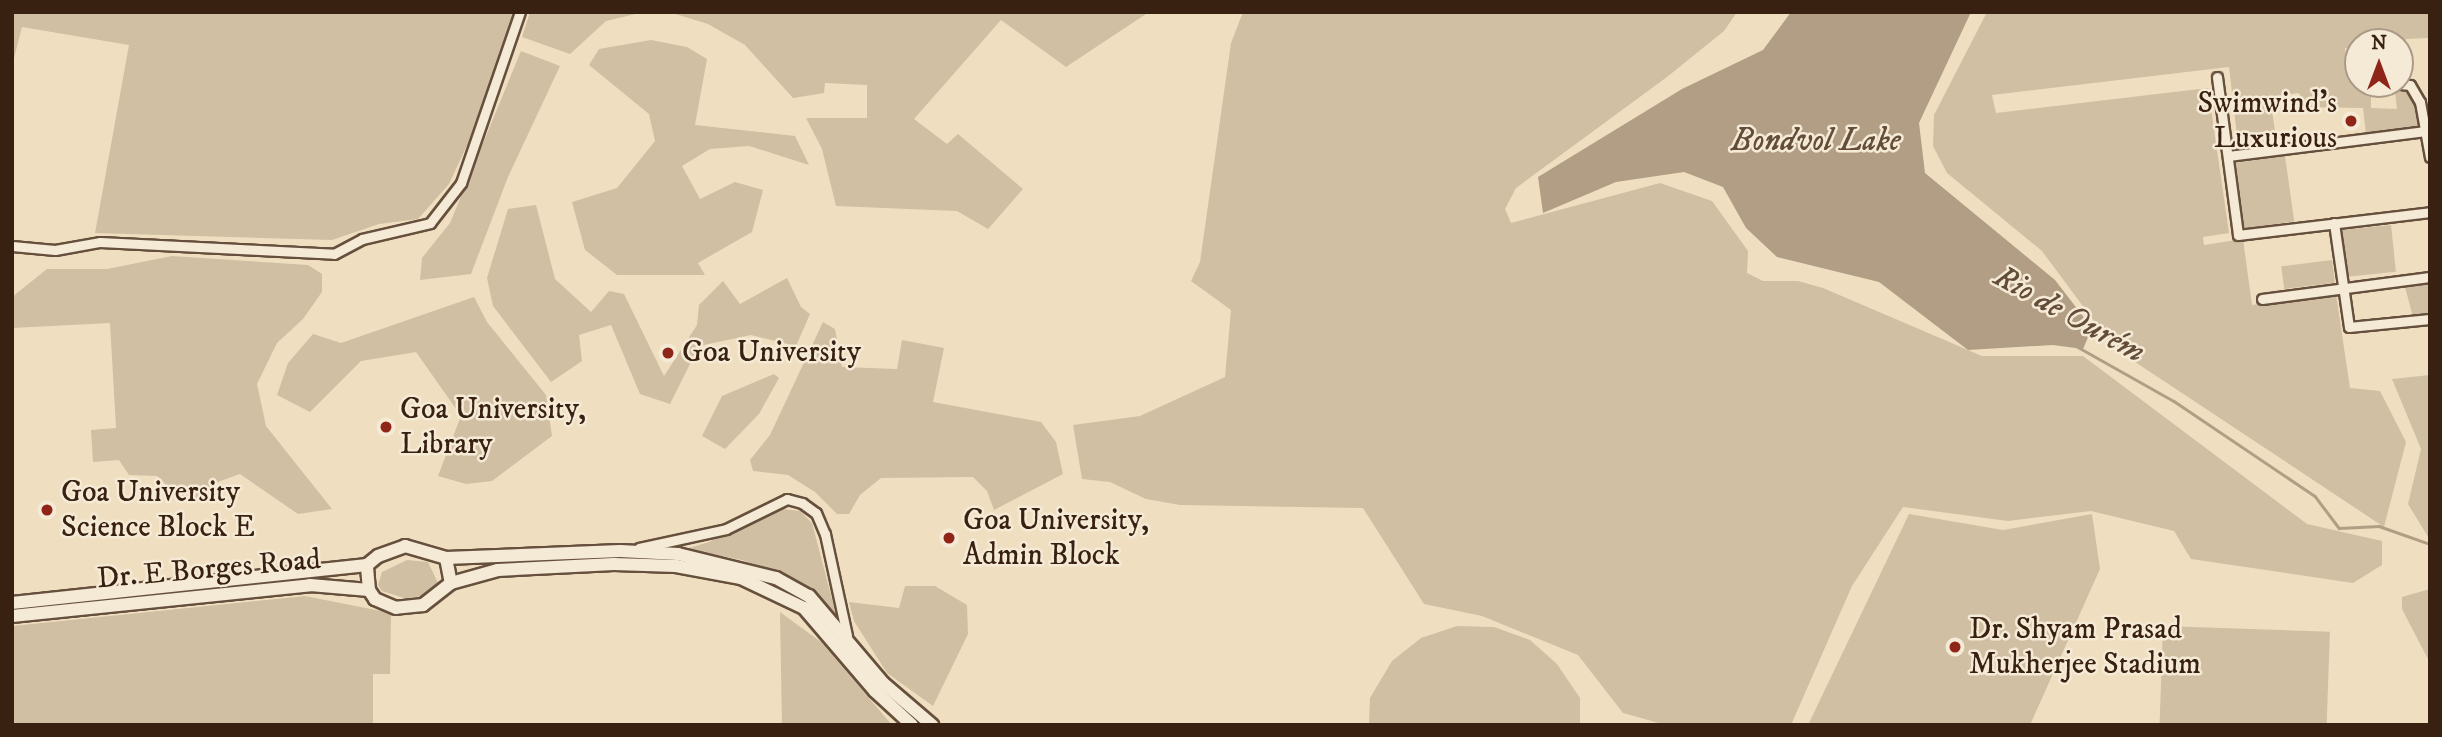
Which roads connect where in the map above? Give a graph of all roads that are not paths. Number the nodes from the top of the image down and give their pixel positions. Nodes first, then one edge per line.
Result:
1 (520, 12) edge
2 (2217, 77) dead end
3 (2414, 92) edge
4 (2427, 131) junction
5 (2228, 156) junction
6 (2430, 157) edge
7 (2430, 212) edge
8 (2334, 223) junction
9 (12, 246) edge
10 (2430, 277) edge
11 (2343, 288) junction
12 (2262, 299) dead end
13 (2430, 319) edge
14 (620, 551) junction
15 (446, 558) junction
16 (367, 565) junction
17 (451, 583) junction
18 (369, 590) junction
19 (12, 603) edge
20 (12, 616) edge
21 (847, 636) junction
22 (912, 725) edge
23 (932, 725) edge

1 - 9 street
2 - 5 street
3 - 4 street
4 - 5 street
4 - 6 street
5 - 8 street
7 - 8 street
8 - 11 street
10 - 11 street
11 - 12 street
11 - 13 street
14 - 15 main road
14 - 21 main road
14 - 21 street
15 - 16 main road
15 - 17 main road
16 - 18 main road
16 - 19 main road, Dr. E Borges Road
17 - 18 main road
17 - 22 main road
18 - 20 main road, Dr. E Borges Road
21 - 23 main road

